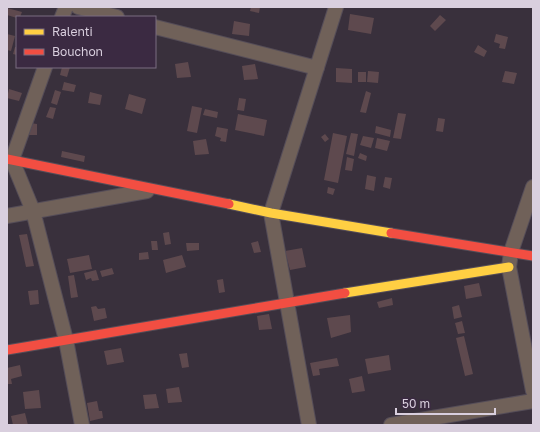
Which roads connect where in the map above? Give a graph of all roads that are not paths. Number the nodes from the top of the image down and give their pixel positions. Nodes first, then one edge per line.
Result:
1 (78, 7) edge
2 (336, 7) edge
3 (113, 16) edge
4 (156, 26) edge
5 (45, 68) edge
6 (316, 68) junction
7 (13, 140) edge
8 (10, 160) edge
9 (533, 187) edge
10 (155, 189) junction
11 (33, 210) junction
12 (271, 213) junction
13 (7, 216) edge
14 (511, 252) junction
15 (533, 256) edge
16 (509, 267) junction
17 (286, 302) junction
18 (66, 340) junction
19 (7, 350) edge
20 (533, 390) edge
21 (533, 401) edge
22 (82, 425) edge
23 (309, 425) edge
24 (391, 425) edge

1 - 3 street
2 - 6 street
4 - 6 street
5 - 7 street
6 - 12 street
7 - 8 street
8 - 10 street
8 - 11 street
9 - 14 street
10 - 11 street
10 - 12 street
11 - 13 street
11 - 18 street
12 - 14 street
12 - 17 street
14 - 15 street
14 - 16 street
16 - 17 street
16 - 20 street
17 - 18 street
17 - 23 street
18 - 19 street
18 - 22 street
21 - 24 street

